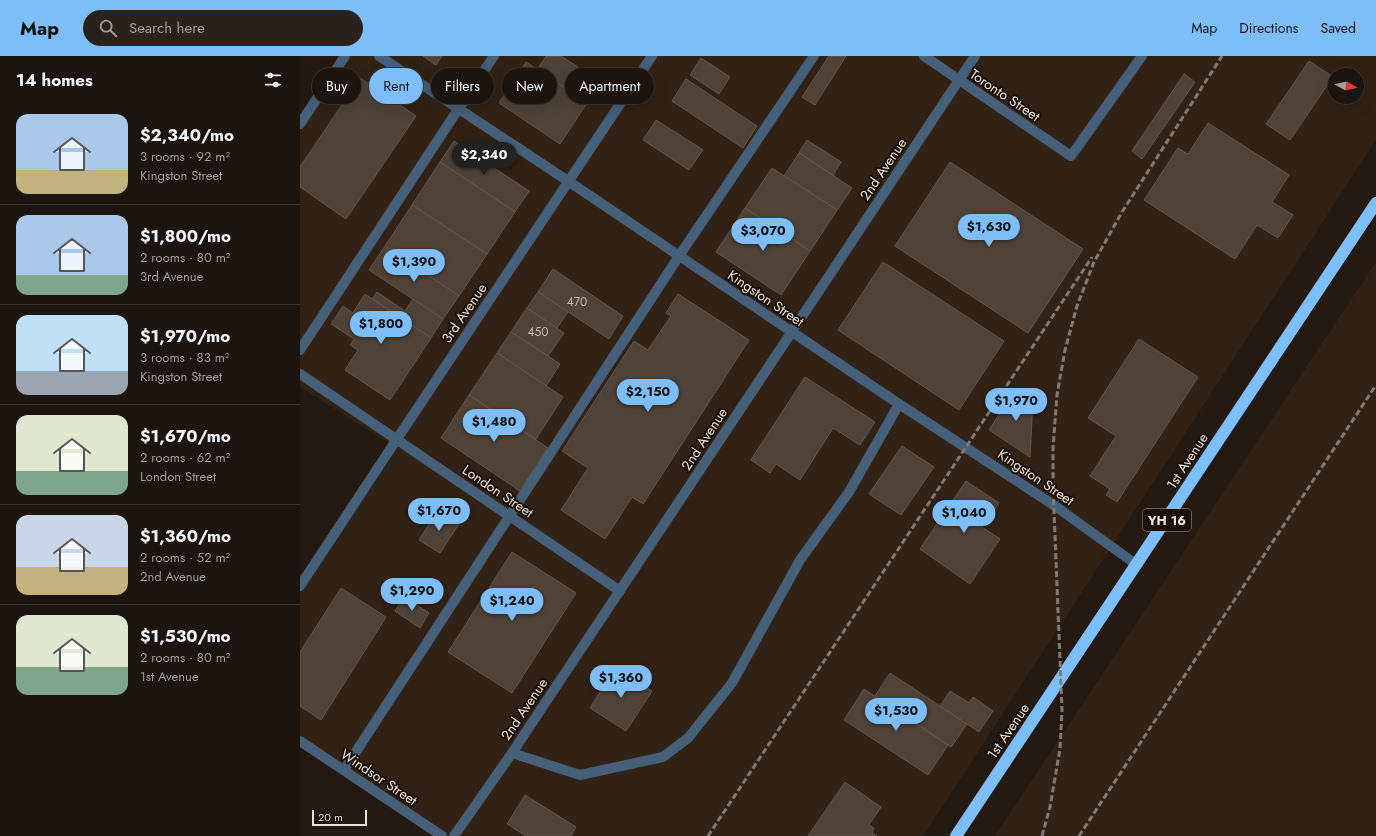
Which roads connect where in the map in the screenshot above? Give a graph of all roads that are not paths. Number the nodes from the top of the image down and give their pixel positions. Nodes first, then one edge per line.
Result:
1 (346, 56) edge
2 (379, 56) edge
3 (494, 56) edge
4 (652, 56) edge
5 (814, 56) edge
6 (924, 56) edge
7 (975, 56) edge
8 (1142, 56) edge
9 (959, 80) junction
10 (459, 108) junction
11 (300, 124) edge
12 (568, 181) junction
13 (1376, 203) edge
14 (679, 256) junction
15 (791, 332) junction
16 (300, 350) edge
17 (300, 374) edge
18 (899, 404) junction
19 (397, 439) junction
20 (510, 516) junction
21 (1137, 565) junction
22 (300, 586) edge
23 (620, 591) junction
24 (300, 741) edge
25 (512, 753) junction
26 (344, 770) junction
27 (442, 836) edge
28 (454, 836) edge
29 (956, 836) edge

1 - 11 street
2 - 10 street, Kingston Street
3 - 10 street
4 - 12 street, 3rd Avenue
5 - 14 street
6 - 9 street, Toronto Street
7 - 9 street, 2nd Avenue
8 - 9 street, Toronto Street
9 - 15 street, 2nd Avenue
10 - 12 street, Kingston Street
10 - 16 street
12 - 14 street, Kingston Street
12 - 19 street, 3rd Avenue
13 - 21 highway, 1st Avenue / YH 16
14 - 15 street, Kingston Street
14 - 20 street
15 - 18 street, Kingston Street
15 - 23 street, 2nd Avenue
17 - 19 street, London Street
18 - 21 street, Kingston Street
18 - 25 street
19 - 20 street, London Street
19 - 22 street, 3rd Avenue
20 - 23 street, London Street
20 - 26 street
21 - 29 highway, 1st Avenue / YH 16
23 - 25 street, 2nd Avenue
24 - 26 street, Windsor Street
25 - 28 street, 2nd Avenue
26 - 27 street, Windsor Street

